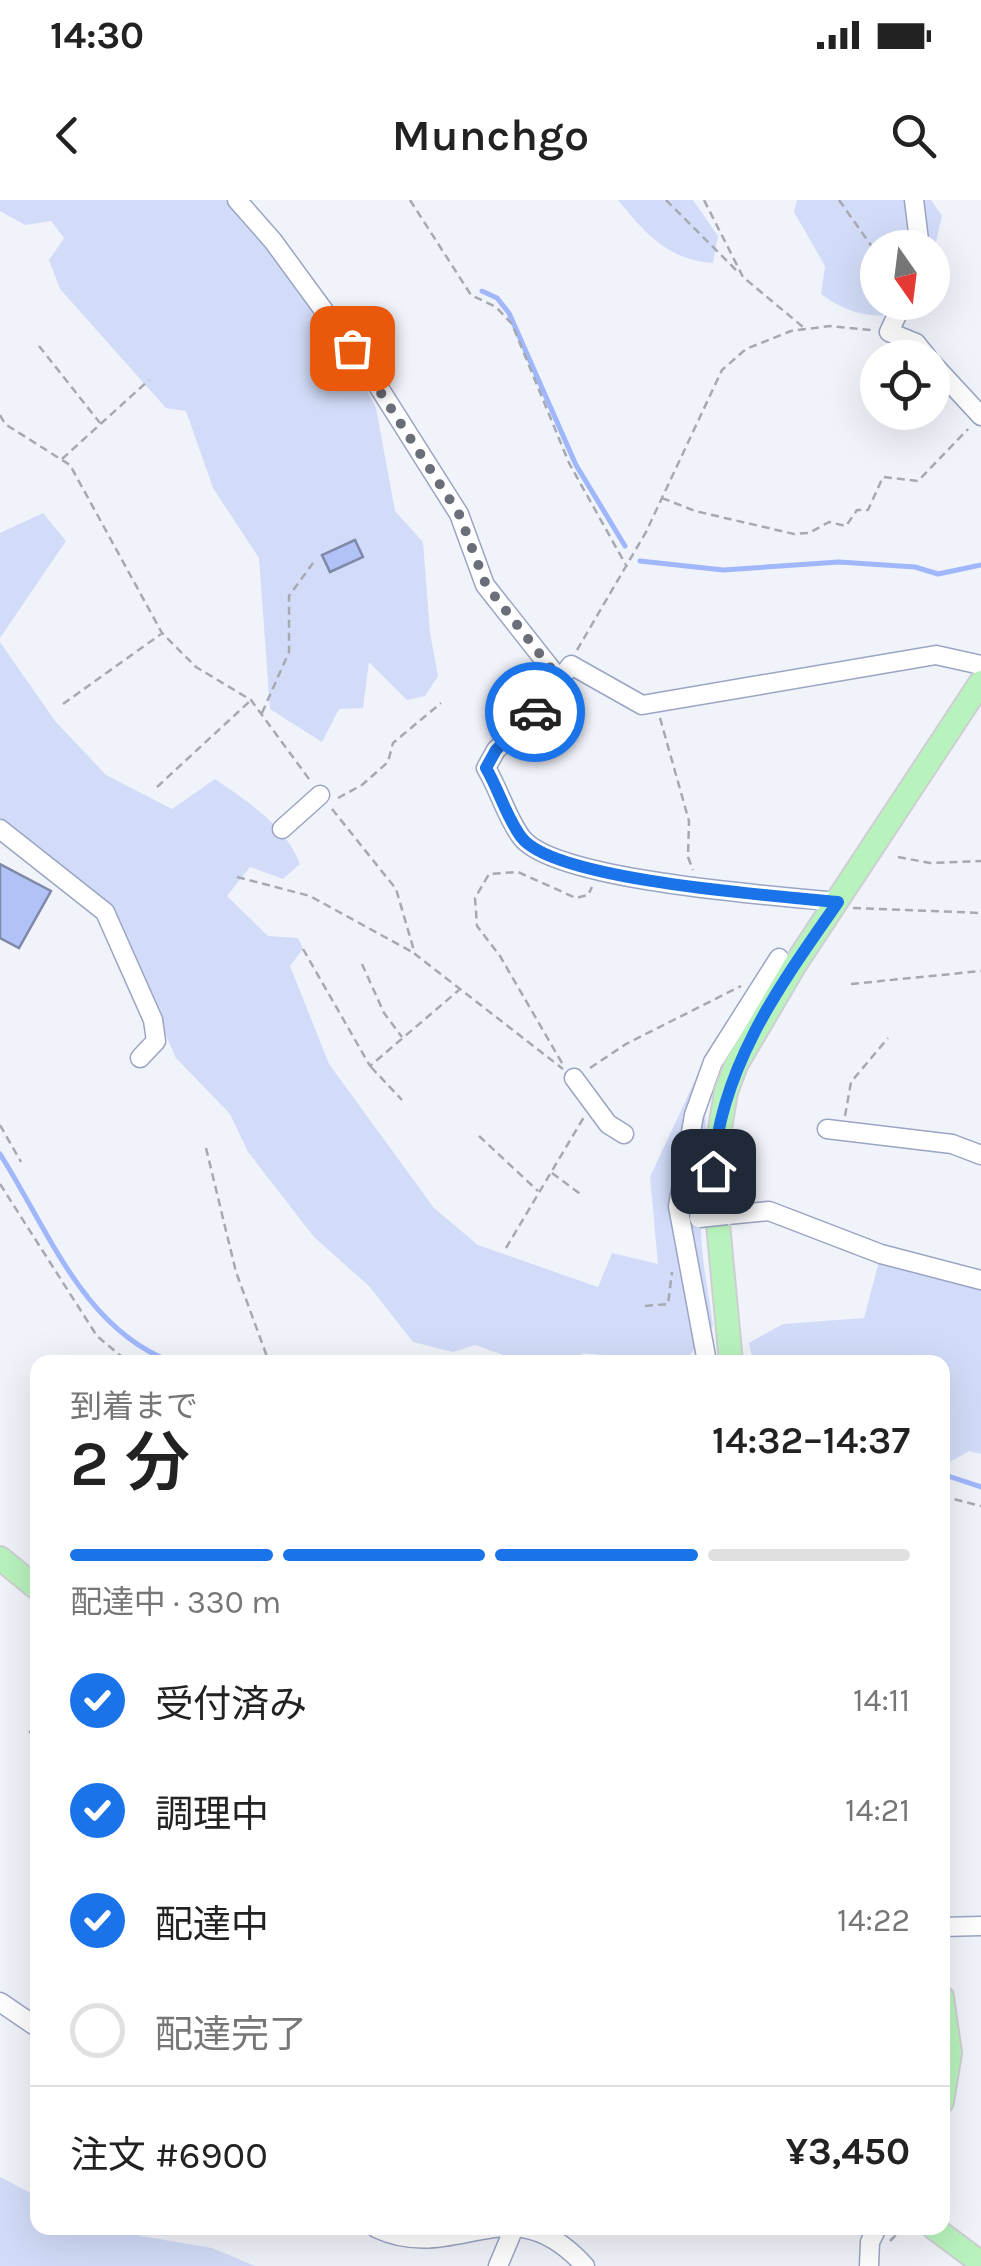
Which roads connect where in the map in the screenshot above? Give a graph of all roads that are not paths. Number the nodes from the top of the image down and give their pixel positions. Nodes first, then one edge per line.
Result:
1 (236, 200) edge
2 (914, 200) edge
3 (918, 230) edge
4 (895, 320) edge
5 (909, 340) edge
6 (950, 383) edge
7 (981, 418) edge
8 (566, 673) junction
9 (981, 679) edge
10 (324, 799) road end
11 (0, 829) edge
12 (282, 829) dead end
13 (838, 902) junction
14 (779, 958) dead end
15 (140, 1058) dead end
16 (574, 1078) road end
17 (826, 1129) dead end
18 (624, 1134) dead end
19 (981, 1155) edge
20 (679, 1220) junction
21 (981, 1280) edge
22 (706, 1355) edge
23 (730, 1355) edge
24 (0, 1558) edge
25 (30, 1582) edge
26 (981, 1926) edge
27 (950, 1927) edge
28 (0, 2002) edge
29 (30, 2023) edge
30 (389, 2235) edge
31 (491, 2235) edge
32 (511, 2235) edge
33 (545, 2235) edge
34 (874, 2235) edge
35 (944, 2235) edge
36 (981, 2262) edge
37 (498, 2266) edge
38 (585, 2266) edge
39 (869, 2266) edge

1 - 8 street
2 - 3 street
4 - 5 street
6 - 7 street
8 - 9 street
8 - 13 street
9 - 13 main road
10 - 12 street
11 - 15 street
13 - 23 main road
14 - 20 street
16 - 18 street
17 - 19 street
20 - 21 street, bridge
20 - 22 street
24 - 25 main road
26 - 27 street
28 - 29 street
30 - 31 street
32 - 37 street
33 - 38 street
34 - 39 street
35 - 36 main road

